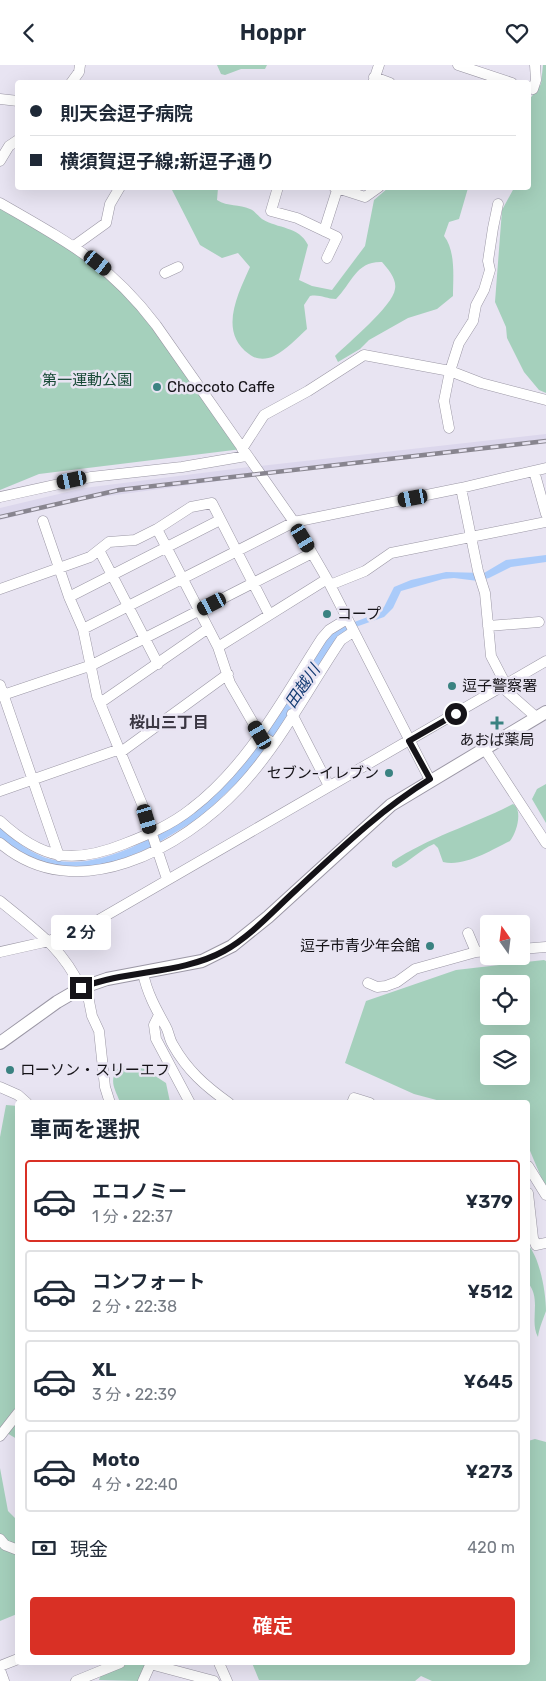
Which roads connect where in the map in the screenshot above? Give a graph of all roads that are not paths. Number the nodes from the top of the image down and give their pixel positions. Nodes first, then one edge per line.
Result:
1 (80, 65) edge
2 (379, 65) edge
3 (458, 65) edge
4 (534, 65) edge
5 (74, 80) edge
6 (374, 80) edge
7 (503, 80) edge
8 (531, 83) edge
9 (0, 99) edge
10 (15, 101) edge
11 (15, 142) edge
12 (0, 161) edge
13 (118, 190) edge
14 (277, 190) edge
15 (335, 190) edge
16 (342, 190) edge
17 (375, 190) edge
18 (0, 203) edge
19 (498, 205) dead end
20 (324, 231) junction
21 (74, 246) junction
22 (327, 258) dead end
23 (178, 267) dead end
24 (165, 273) dead end
25 (450, 371) junction
26 (546, 400) edge
27 (449, 428) dead end
28 (244, 453) junction
29 (546, 468) edge
30 (534, 471) junction
31 (461, 488) junction
32 (0, 497) edge
33 (546, 514) edge
34 (220, 520) junction
35 (43, 521) dead end
36 (294, 522) junction
37 (546, 522) edge
38 (157, 529) junction
39 (471, 537) junction
40 (166, 547) junction
41 (99, 550) junction
42 (236, 552) junction
43 (312, 553) junction
44 (59, 569) junction
45 (112, 575) junction
46 (182, 579) junction
47 (328, 582) junction
48 (252, 583) junction
49 (0, 589) edge
50 (69, 597) junction
51 (128, 606) junction
52 (198, 611) junction
53 (269, 614) junction
54 (347, 620) junction
55 (539, 623) dead end
56 (488, 626) junction
57 (83, 629) junction
58 (208, 629) junction
59 (353, 632) junction
60 (144, 638) junction
61 (218, 647) junction
62 (546, 661) edge
63 (158, 664) junction
64 (92, 665) junction
65 (228, 674) junction
66 (504, 686) junction
67 (1, 692) edge
68 (100, 703) junction
69 (292, 714) junction
70 (541, 715) edge
71 (260, 735) junction
72 (409, 741) junction
73 (273, 743) junction
74 (484, 748) junction
75 (120, 751) junction
76 (32, 779) junction
77 (430, 779) junction
78 (329, 786) junction
79 (0, 791) edge
80 (0, 821) edge
81 (151, 834) junction
82 (0, 843) edge
83 (546, 843) edge
84 (156, 848) junction
85 (59, 856) junction
86 (167, 879) junction
87 (0, 901) edge
88 (468, 933) dead end
89 (49, 941) junction
90 (546, 947) edge
91 (530, 948) edge
92 (476, 951) junction
93 (480, 951) edge
94 (0, 952) edge
95 (143, 973) junction
96 (368, 983) dead end
97 (84, 987) junction
98 (159, 1015) junction
99 (0, 1043) edge
100 (0, 1087) edge
101 (24, 1100) edge
102 (109, 1100) edge
103 (188, 1100) edge
104 (225, 1100) edge
105 (530, 1172) edge
106 (546, 1195) edge
107 (530, 1216) edge
108 (546, 1243) edge
109 (15, 1417) edge
110 (0, 1436) edge
111 (0, 1539) edge
112 (15, 1549) edge
113 (15, 1660) edge
114 (150, 1665) edge
115 (158, 1665) edge
116 (220, 1665) edge
117 (0, 1666) edge
118 (102, 1667) edge
119 (0, 1670) edge
120 (81, 1680) edge
121 (4, 1681) edge
122 (143, 1681) edge
123 (214, 1681) edge
124 (227, 1681) edge

1 - 5 street
2 - 6 street
3 - 7 street
4 - 8 street
9 - 10 street
11 - 12 street
13 - 21 street
14 - 20 street
15 - 20 street
16 - 17 street
18 - 21 street
19 - 25 street
20 - 22 street
21 - 28 street
23 - 24 street
25 - 26 street
25 - 27 street
25 - 28 street
28 - 32 street
28 - 36 street
29 - 30 street
30 - 31 street
30 - 33 street
31 - 36 street
31 - 39 street
34 - 38 street
34 - 40 street
34 - 42 street
35 - 44 street
36 - 42 street
36 - 43 street
37 - 39 street
38 - 40 street
38 - 41 street
39 - 47 street
39 - 56 street
40 - 45 street
40 - 46 street
41 - 44 street
41 - 45 street
42 - 46 street
42 - 48 street
43 - 47 street
43 - 48 street
44 - 49 street
44 - 50 street
45 - 50 street
45 - 51 street
46 - 51 street
46 - 52 street
47 - 53 street
47 - 54 street
48 - 52 street
48 - 53 street
50 - 57 street
51 - 57 street
51 - 60 street
52 - 58 street
52 - 60 street
53 - 61 street
54 - 59 street
54 - 71 street
55 - 56 street
56 - 66 street
57 - 64 street
58 - 61 street
58 - 63 street
59 - 69 street
59 - 72 street
60 - 63 street
60 - 64 street
61 - 65 street
62 - 66 street
63 - 68 street
64 - 67 street
64 - 68 street
65 - 71 street
65 - 75 street
66 - 70 street
66 - 72 street
67 - 76 street
68 - 75 street
69 - 73 street
69 - 78 street
70 - 74 main road
71 - 73 street
71 - 81 street
72 - 77 street
72 - 78 street
73 - 84 street
74 - 77 main road
74 - 83 street
75 - 76 street
75 - 81 street
76 - 79 street
76 - 85 street
77 - 95 main road
78 - 86 street
80 - 85 street
81 - 84 street
81 - 85 street
82 - 84 street
84 - 86 street
86 - 89 street
87 - 89 street
88 - 92 street
89 - 94 street
89 - 97 street
90 - 91 street
92 - 93 street
92 - 96 street
95 - 97 main road
95 - 98 street
97 - 99 main road
97 - 102 street
98 - 103 street
98 - 104 street
100 - 101 street
105 - 106 street
107 - 108 street
109 - 110 street
111 - 112 street
113 - 117 street
114 - 122 street
115 - 123 street
116 - 124 street
118 - 120 street
119 - 121 street

